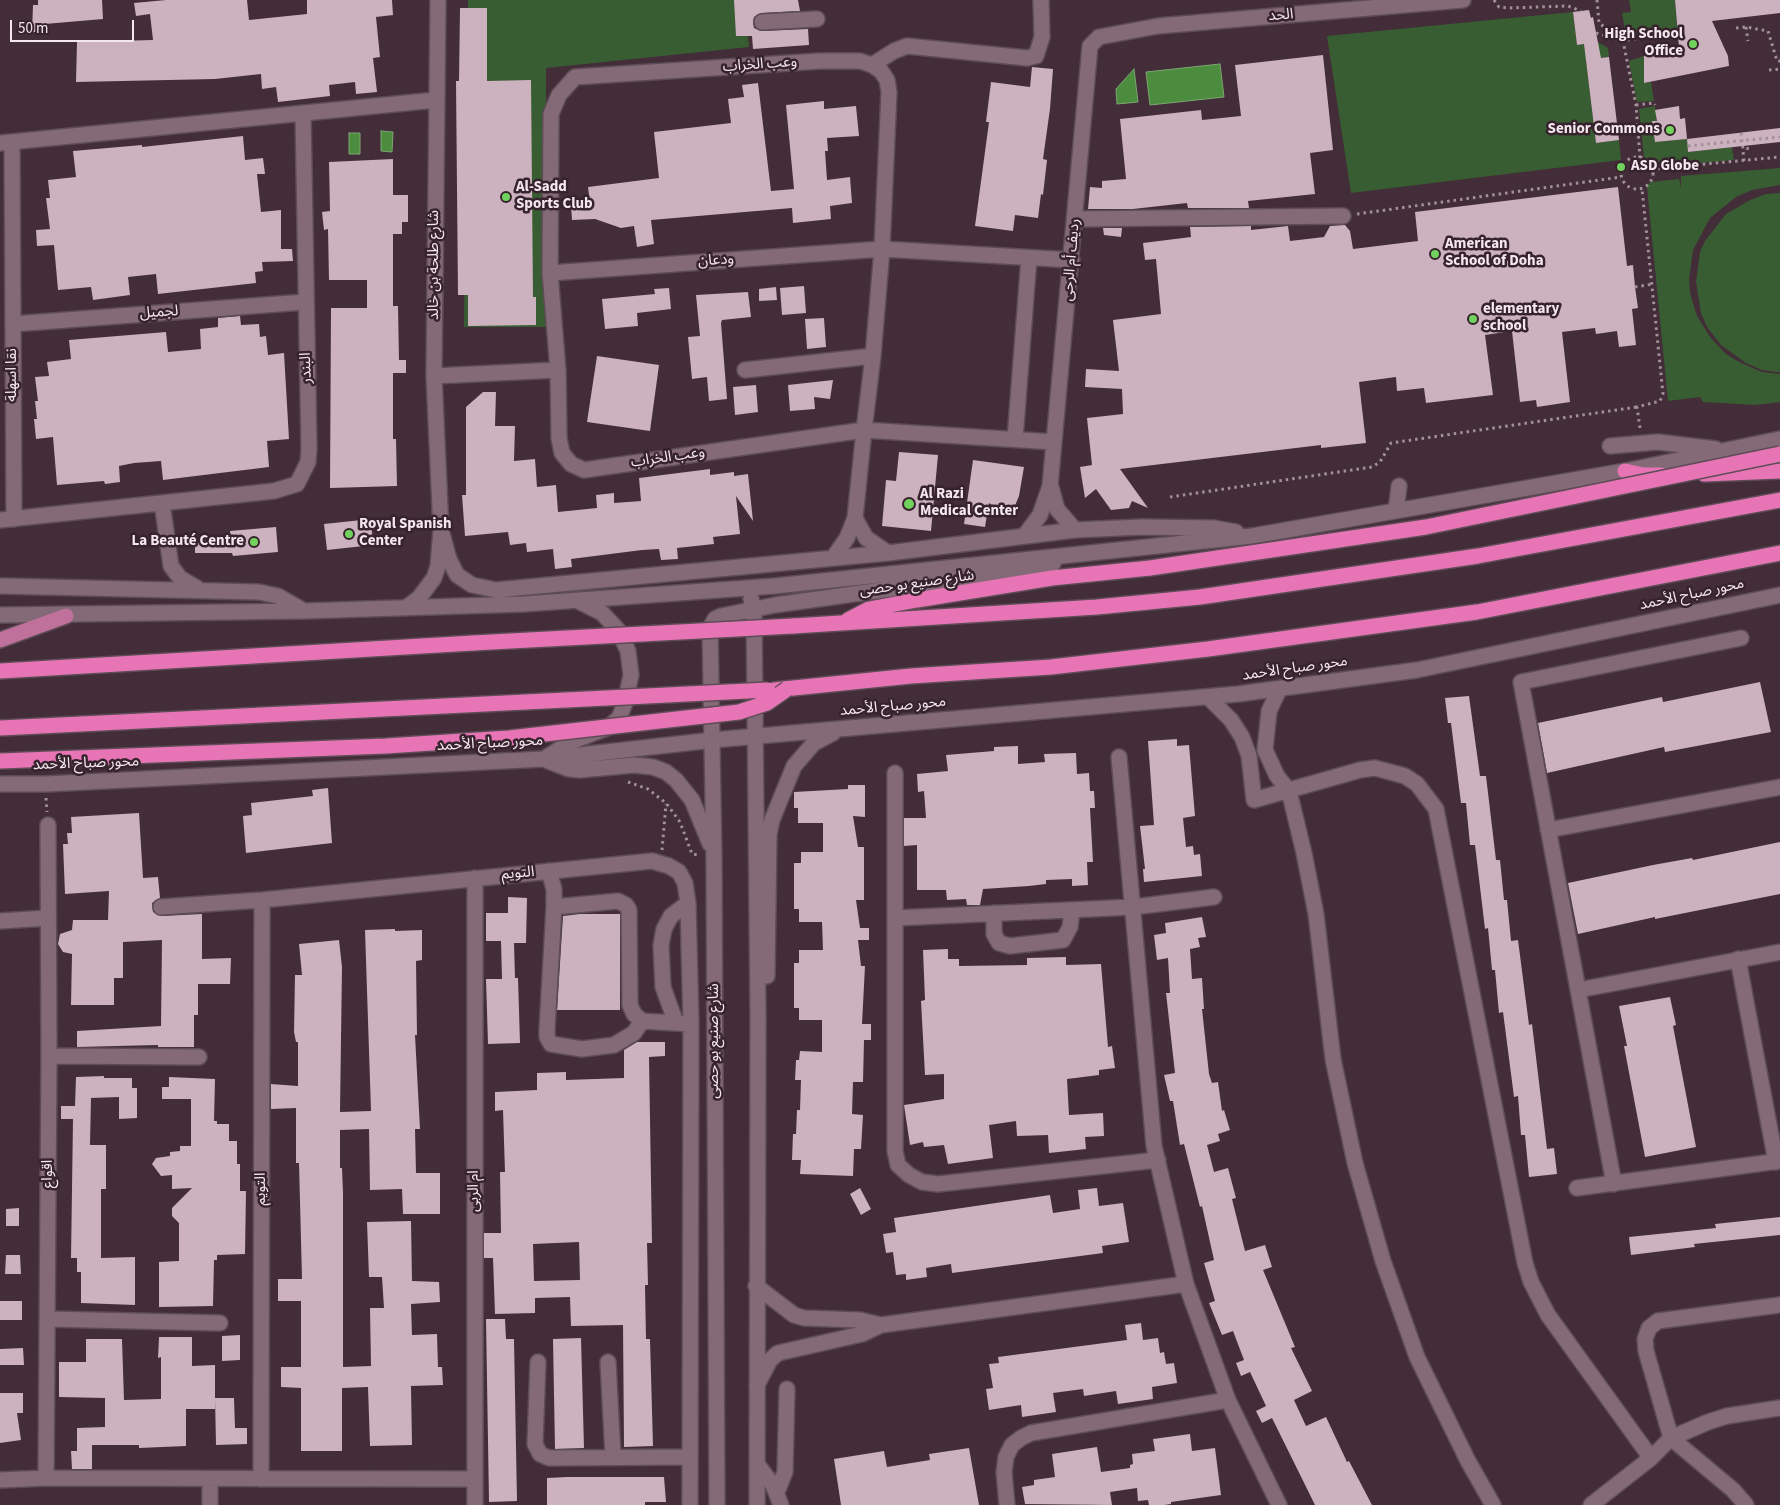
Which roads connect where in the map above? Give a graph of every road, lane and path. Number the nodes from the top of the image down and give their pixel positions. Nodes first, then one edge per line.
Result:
1 (438, 0) edge
2 (1041, 0) edge
3 (1463, 0) edge
4 (1494, 0) edge
5 (1597, 0) edge
6 (1581, 11) dead end
7 (817, 19) dead end
8 (762, 22) dead end
9 (1746, 27) junction
10 (1736, 28) dead end
11 (1678, 32) dead end
12 (1596, 33) dead end
13 (1099, 37) joint
14 (1623, 41) junction
15 (1748, 41) dead end
16 (1780, 61) edge
17 (872, 65) junction
18 (1780, 69) edge
19 (1769, 70) dead end
20 (436, 100) junction
21 (1636, 105) junction
22 (1655, 105) dead end
23 (303, 113) junction
24 (1742, 132) dead end
25 (1780, 138) edge
26 (1742, 141) junction
27 (6, 142) edge
28 (1688, 146) dead end
29 (1780, 157) edge
30 (1640, 158) junction
31 (1744, 161) junction
32 (1651, 170) junction
33 (1621, 177) junction
34 (1642, 189) junction
35 (1343, 216) joint
36 (1075, 219) junction
37 (882, 249) junction
38 (1030, 258) junction
39 (1072, 260) junction
40 (550, 273) junction
41 (1653, 284) junction
42 (1635, 287) dead end
43 (305, 302) junction
44 (13, 324) junction
45 (873, 356) junction
46 (558, 370) junction
47 (745, 370) dead end
48 (434, 376) junction
49 (6, 390) edge
50 (1637, 406) junction
51 (864, 430) junction
52 (1015, 439) junction
53 (1780, 439) edge
54 (1054, 442) junction
55 (1658, 442) junction
56 (1642, 444) junction
57 (1610, 446) dead end
58 (1730, 451) junction
59 (1780, 454) edge
60 (1651, 466) junction
61 (1625, 471) junction
62 (1780, 471) edge
63 (1050, 486) junction
64 (1399, 486) dead end
65 (1170, 497) dead end
66 (1780, 500) edge
67 (162, 503) junction
68 (1396, 511) junction
69 (855, 518) junction
70 (7, 520) edge
71 (441, 530) junction
72 (1075, 530) junction
73 (1026, 535) junction
74 (1252, 536) junction
75 (1079, 552) junction
76 (888, 553) junction
77 (1780, 553) edge
78 (833, 558) junction
79 (0, 586) edge
80 (744, 588) junction
81 (201, 590) junction
82 (1780, 597) edge
83 (578, 601) junction
84 (407, 607) junction
85 (754, 609) junction
86 (304, 611) junction
87 (0, 616) edge
88 (66, 616) junction
89 (842, 624) junction
90 (1741, 638) dead end
91 (0, 640) edge
92 (0, 671) edge
93 (787, 689) junction
94 (1279, 690) junction
95 (1208, 697) junction
96 (0, 728) edge
97 (839, 729) junction
98 (754, 737) junction
99 (713, 740) junction
100 (1119, 757) dead end
101 (544, 760) junction
102 (0, 762) edge
103 (895, 773) dead end
104 (618, 782) dead end
105 (0, 784) edge
106 (46, 784) junction
107 (1780, 787) edge
108 (1288, 791) junction
109 (666, 803) junction
110 (48, 825) joint
111 (1548, 830) junction
112 (714, 858) junction
113 (661, 863) junction
114 (549, 871) junction
115 (475, 878) junction
116 (1214, 896) dead end
117 (262, 900) junction
118 (688, 903) junction
119 (161, 907) dead end
120 (554, 907) junction
121 (1134, 907) junction
122 (1072, 910) junction
123 (994, 913) junction
124 (47, 918) junction
125 (895, 918) junction
126 (0, 921) edge
127 (1780, 952) edge
128 (1738, 959) junction
129 (1578, 990) junction
130 (758, 1016) junction
131 (642, 1021) junction
132 (684, 1023) junction
133 (49, 1056) junction
134 (199, 1057) dead end
135 (1158, 1160) junction
136 (1778, 1161) edge
137 (1614, 1184) junction
138 (1577, 1188) dead end
139 (1186, 1284) junction
140 (756, 1286) junction
141 (1780, 1305) edge
142 (48, 1319) junction
143 (220, 1323) dead end
144 (881, 1324) junction
145 (538, 1362) dead end
146 (608, 1362) dead end
147 (756, 1387) junction
148 (787, 1389) dead end
149 (1228, 1400) junction
150 (1780, 1408) edge
151 (1671, 1438) junction
152 (613, 1456) junction
153 (690, 1457) junction
154 (1651, 1458) junction
155 (757, 1464) junction
156 (46, 1478) junction
157 (210, 1479) junction
158 (261, 1479) junction
159 (475, 1479) junction
160 (0, 1480) edge
161 (779, 1499) edge
162 (210, 1505) edge
163 (475, 1505) edge
164 (690, 1505) edge
165 (717, 1505) edge
166 (757, 1505) edge
167 (1007, 1505) edge
168 (1279, 1505) edge
169 (1493, 1505) edge
170 (1591, 1505) edge
171 (1746, 1505) edge

1 - 20 street, شارع طلحة بن خالد
2 - 17 street
3 - 13 street, الحد
4 - 6 path
5 - 14 path
7 - 8 street
9 - 10 path
9 - 15 path
9 - 16 path
11 - 14 path
12 - 14 path
13 - 36 street, رديف أم الرحى
14 - 21 path
17 - 37 street
17 - 40 street, وعب الخراب
18 - 19 path
20 - 23 street
20 - 48 street, شارع طلحة بن خالد
21 - 22 path
21 - 30 path
23 - 27 street
23 - 43 street, البندر
24 - 26 path
25 - 26 path
26 - 28 path
26 - 31 path
27 - 44 street, نقا اسهلة
29 - 31 path
30 - 32 path
30 - 33 path
31 - 32 path
32 - 34 path
33 - 34 path
33 - 35 path
34 - 41 path
35 - 36 street
36 - 39 street, رديف أم الرحى
37 - 38 street, ودعان
37 - 40 street, ودعان
37 - 45 street
38 - 39 street, ودعان
38 - 52 street
39 - 54 street, رديف أم الرحى
40 - 46 street, وعب الخراب
41 - 42 path
41 - 50 path
43 - 44 street, لجميل
43 - 67 street, البندر
44 - 49 street, نقا اسهلة
45 - 47 street
45 - 51 street
46 - 48 street
46 - 51 street, وعب الخراب
48 - 71 street, شارع طلحة بن خالد
49 - 70 street, نقا اسهلة
50 - 56 path
50 - 65 path
51 - 52 street, وعب الخراب
51 - 69 street
52 - 54 street, وعب الخراب
53 - 58 street
54 - 63 street, رديف أم الرحى
55 - 56 street
55 - 58 street
55 - 60 street
56 - 57 street
58 - 60 street
59 - 89 highway, bridge
60 - 61 street
61 - 62 highway
61 - 68 street
63 - 72 street, رديف أم الرحى
63 - 73 street, رديف أم الرحى
64 - 68 street
66 - 89 highway
67 - 70 street, البندر
67 - 81 street
68 - 74 street
69 - 76 street
69 - 78 street
71 - 78 street, شارع طلحة بن خالد
71 - 84 street, شارع طلحة بن خالد
72 - 73 street
72 - 74 street
73 - 76 street
74 - 75 street
75 - 80 street
75 - 85 street, شارع صنيع بو حصى
76 - 78 street
77 - 93 highway, محور صباح الأحمد
79 - 81 street
80 - 83 street
80 - 85 street
81 - 86 street
82 - 94 street, محور صباح الأحمد
83 - 84 street
83 - 101 street
84 - 86 street
85 - 98 street
85 - 99 street, شارع صنيع بو حصى
86 - 88 street
87 - 88 street
88 - 91 main road
89 - 92 highway, bridge
90 - 111 street
93 - 96 highway, محور صباح الأحمد, bridge
93 - 102 highway, bridge
94 - 95 street, محور صباح الأحمد
94 - 108 street
95 - 97 street, محور صباح الأحمد
95 - 108 street
97 - 98 street, محور صباح الأحمد
97 - 130 street
98 - 99 street, محور صباح الأحمد
98 - 130 street
99 - 101 street, محور صباح الأحمد
99 - 112 street, شارع صنيع بو حصى
100 - 121 street
101 - 106 street, محور صباح الأحمد
101 - 112 street
103 - 125 street
104 - 109 path
105 - 106 street, محور صباح الأحمد
106 - 110 path
107 - 111 street
108 - 154 street
108 - 169 street
109 - 112 path
109 - 113 path
110 - 124 street, اقواع
111 - 129 street
112 - 165 street, شارع صنيع بو حصى
113 - 114 street, التويم
113 - 118 street
114 - 115 street, التويم
114 - 120 street
115 - 117 street, التويم
115 - 159 street, ام الربى
116 - 121 street
117 - 119 street, التويم
117 - 158 street, التويم
118 - 132 street, شارع صنيع بو حصى
118 - 132 street
120 - 131 street
120 - 131 street
121 - 122 street
121 - 135 street
122 - 123 street
122 - 123 street
123 - 125 street
124 - 126 street
124 - 133 street, اقواع
125 - 135 street
127 - 128 street
128 - 129 street
128 - 136 street
129 - 137 street
130 - 140 street
131 - 132 street
132 - 153 street, شارع صنيع بو حصى
133 - 134 street
133 - 142 street, اقواع
135 - 139 street
136 - 137 street
137 - 138 street
139 - 144 street
139 - 149 street
140 - 144 street
140 - 147 street
141 - 151 street
142 - 143 street
142 - 156 street, اقواع
144 - 147 street
145 - 152 street
146 - 152 street
147 - 155 street
148 - 161 street
149 - 167 street
149 - 168 street
150 - 151 street
151 - 154 street
151 - 171 street
152 - 153 street
153 - 164 street, شارع صنيع بو حصى
154 - 170 street
155 - 161 street
155 - 166 street
156 - 157 street
156 - 160 street
157 - 158 street
157 - 162 street
158 - 159 street
159 - 163 street, ام الربى

